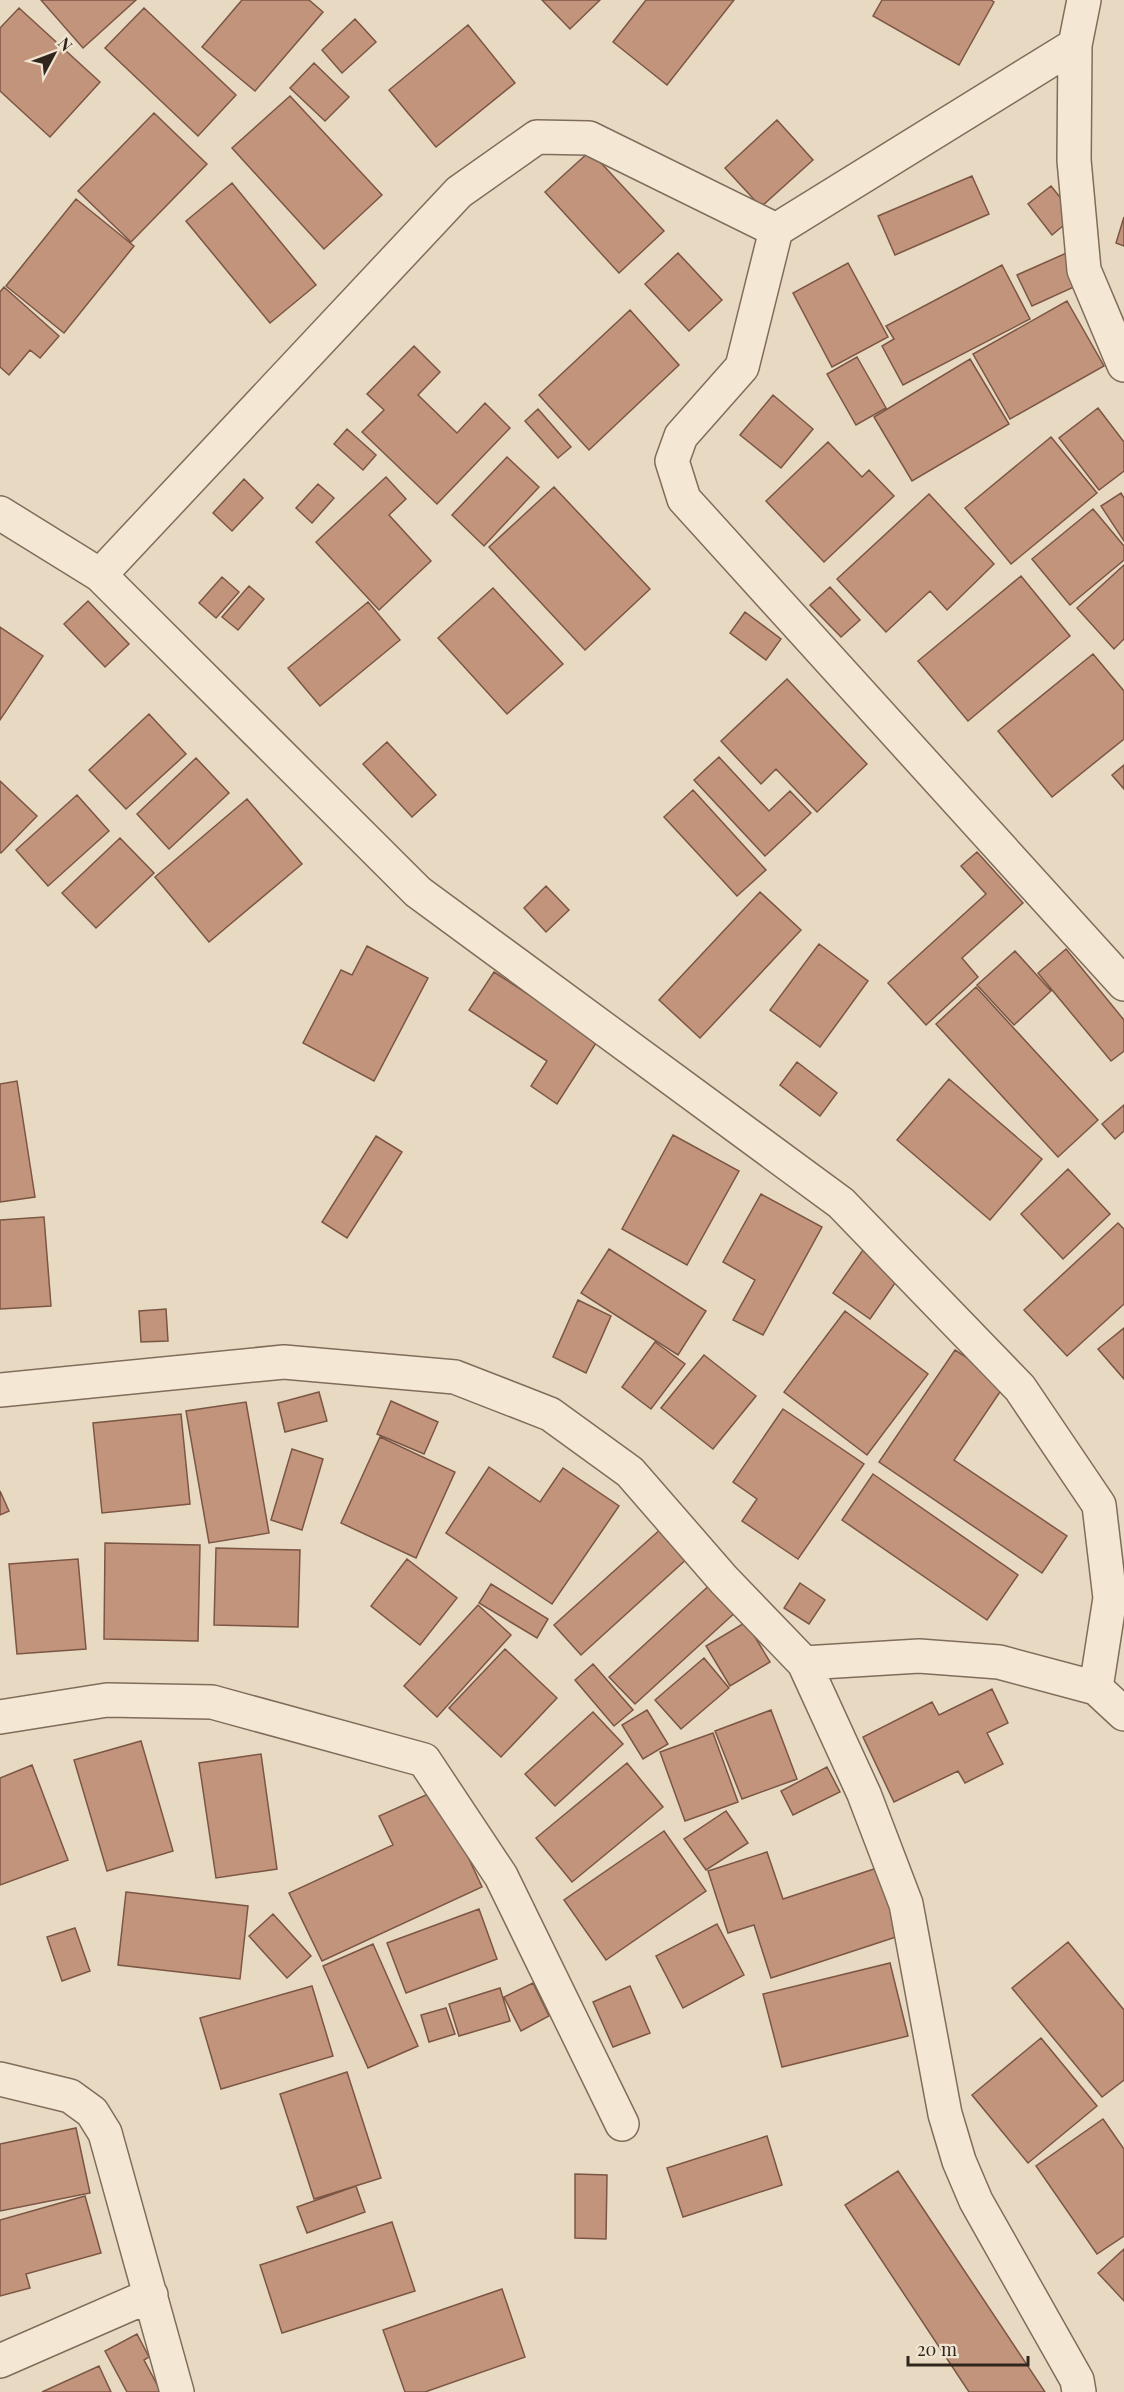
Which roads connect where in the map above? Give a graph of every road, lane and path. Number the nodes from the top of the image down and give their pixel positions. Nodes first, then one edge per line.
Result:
1 (1084, 0) edge
2 (1075, 45) junction
3 (776, 230) junction
4 (1124, 365) edge
5 (0, 513) edge
6 (100, 574) junction
7 (1124, 984) edge
8 (0, 1390) edge
9 (804, 1663) junction
10 (1096, 1688) junction
11 (1124, 1714) edge
12 (0, 1717) edge
13 (0, 2079) edge
14 (622, 2124) dead end
15 (151, 2295) junction
16 (0, 2361) edge
17 (177, 2392) edge
18 (1079, 2392) edge

1 - 2 street
2 - 3 street
2 - 4 street
3 - 6 street
3 - 7 street
5 - 6 street
6 - 10 street
8 - 9 street
9 - 10 street
9 - 18 street
10 - 11 street
12 - 14 street
13 - 15 street
15 - 16 street
15 - 17 street

